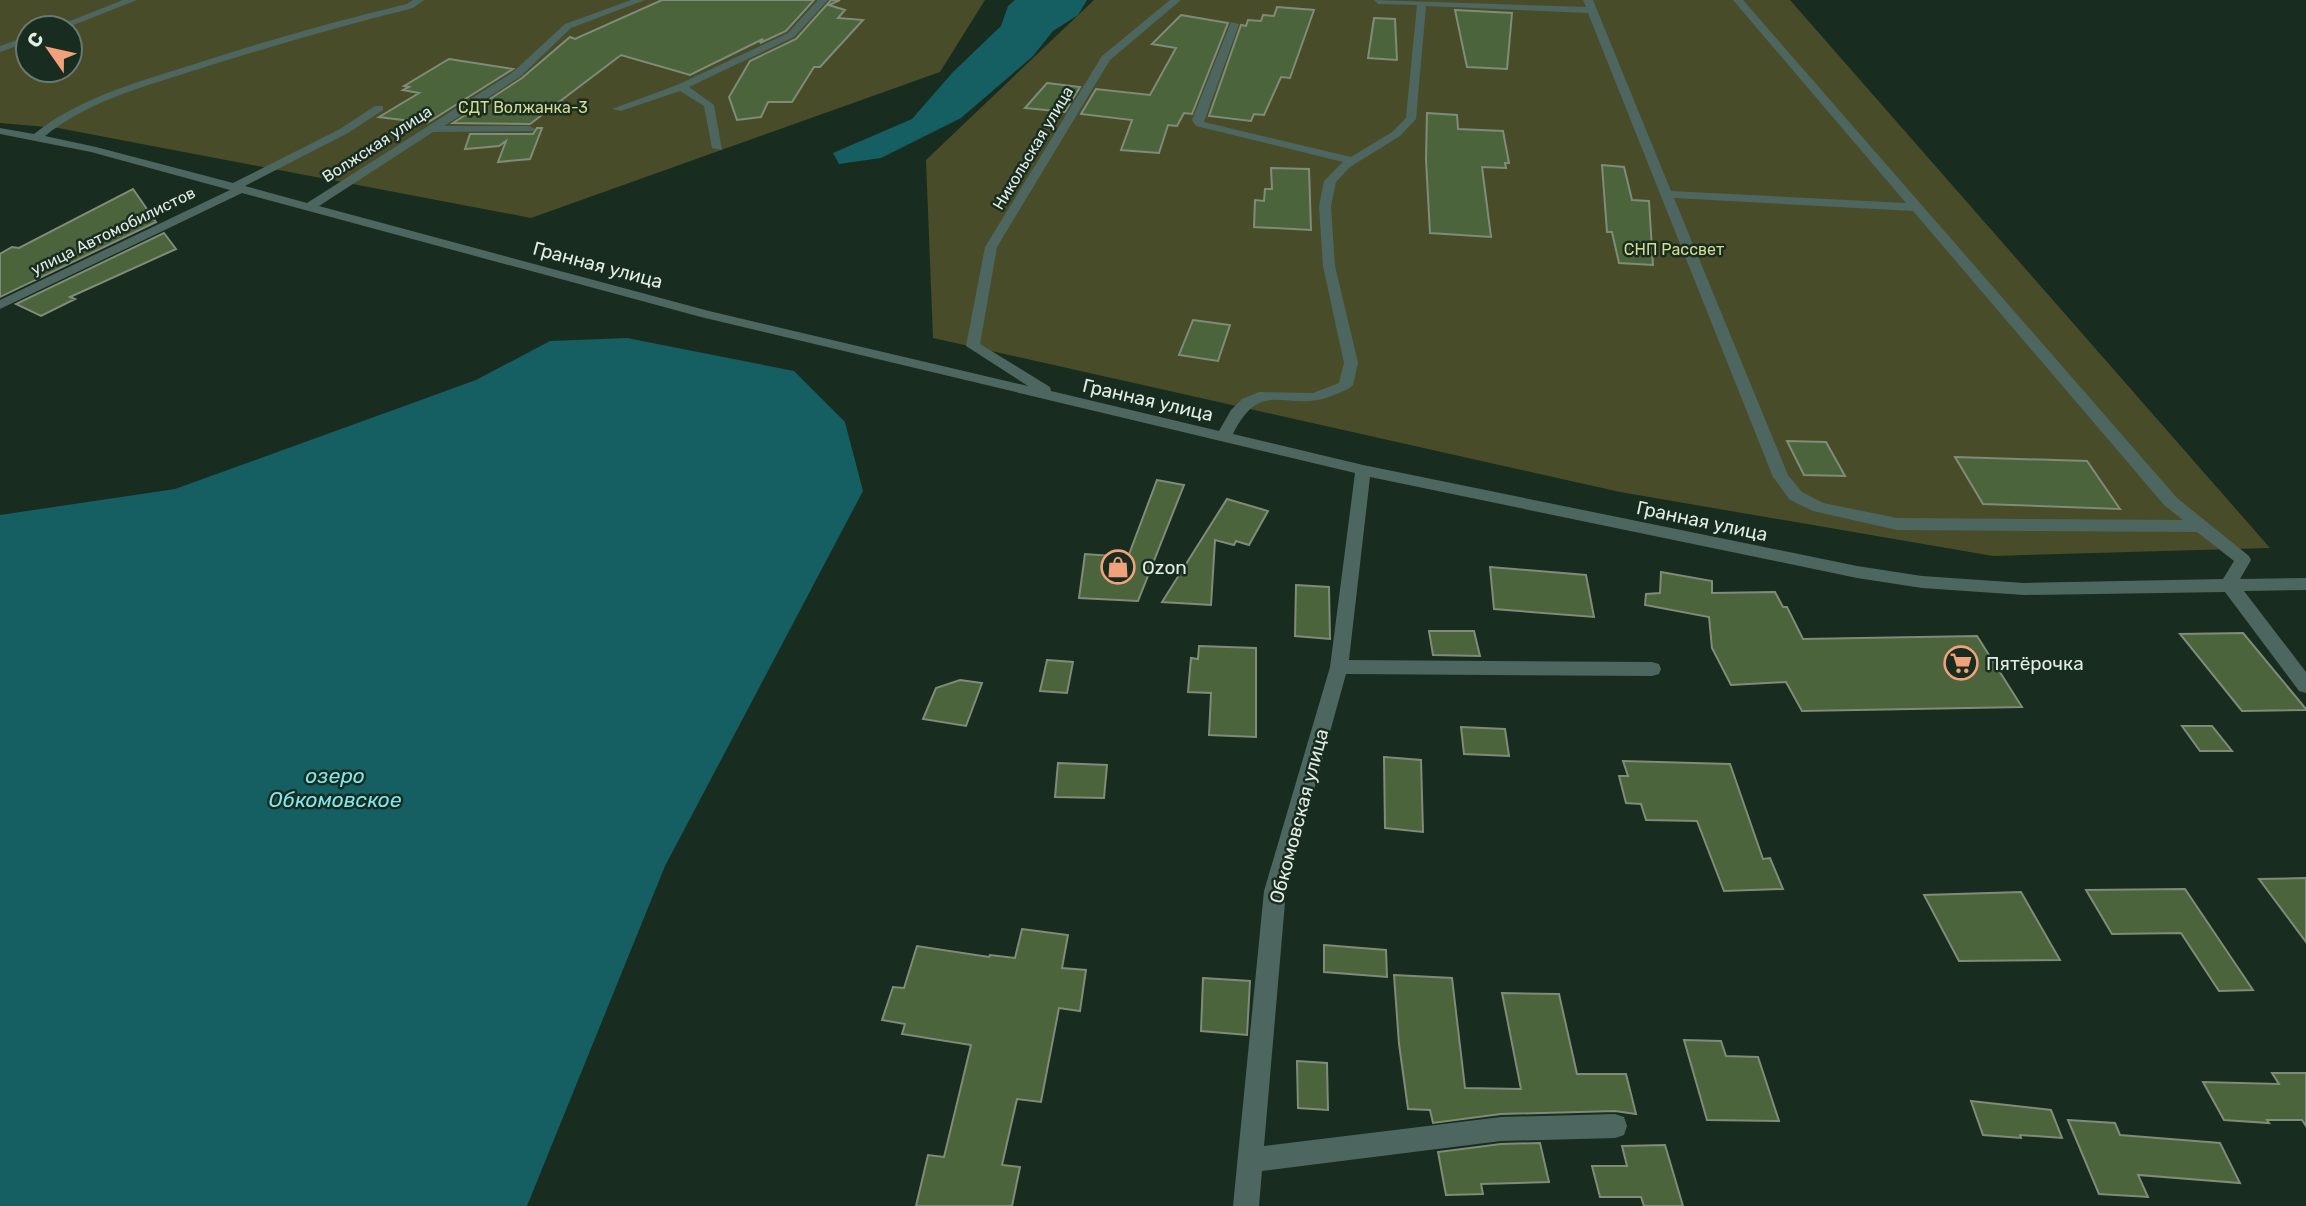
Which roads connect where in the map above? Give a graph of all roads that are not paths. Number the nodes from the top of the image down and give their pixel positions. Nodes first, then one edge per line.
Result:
1 (104, 0) edge
2 (132, 0) edge
3 (419, 0) edge
4 (640, 0) edge
5 (823, 0) edge
6 (1176, 0) edge
7 (1738, 0) edge
8 (1378, 1) edge
9 (1422, 3) junction
10 (1590, 5) edge
11 (117, 6) junction
12 (84, 18) edge
13 (1234, 24) dead end
14 (681, 87) junction
15 (379, 108) dead end
16 (617, 109) dead end
17 (428, 129) junction
18 (530, 129) dead end
19 (0, 131) edge
20 (36, 138) junction
21 (718, 148) dead end
22 (1352, 161) junction
23 (238, 188) junction
24 (1667, 194) junction
25 (309, 207) junction
26 (1914, 207) junction
27 (0, 304) edge
28 (1058, 398) junction
29 (1224, 437) junction
30 (1363, 470) junction
31 (2199, 526) junction
32 (2229, 584) junction
33 (2306, 584) edge
34 (1339, 667) junction
35 (1651, 670) dead end
36 (2306, 686) edge
37 (1615, 1126) dead end
38 (1252, 1160) junction
39 (1246, 1206) edge

1 - 11 street
2 - 11 street
3 - 20 street
4 - 17 street, Волжская улица
5 - 14 street
6 - 28 street, Никольская улица
7 - 26 street
8 - 9 street
9 - 10 street
9 - 22 street
10 - 24 street
11 - 12 street
13 - 22 street
14 - 16 street
14 - 21 street
15 - 23 street, улица Автомобилистов
17 - 18 street
17 - 25 street, Волжская улица
19 - 20 street, Гранная улица
20 - 23 street, Гранная улица
22 - 29 street
23 - 25 street, Гранная улица
23 - 27 street, улица Автомобилистов
24 - 26 street
24 - 31 street
25 - 28 street, Гранная улица
26 - 31 street
28 - 29 street, Гранная улица
29 - 30 street, Гранная улица
30 - 32 street, Гранная улица
30 - 34 street, Обкомовская улица
31 - 32 street
32 - 33 street, Гранная улица
32 - 36 street
34 - 35 street
34 - 38 street, Обкомовская улица
37 - 38 street
38 - 39 street, Обкомовская улица

